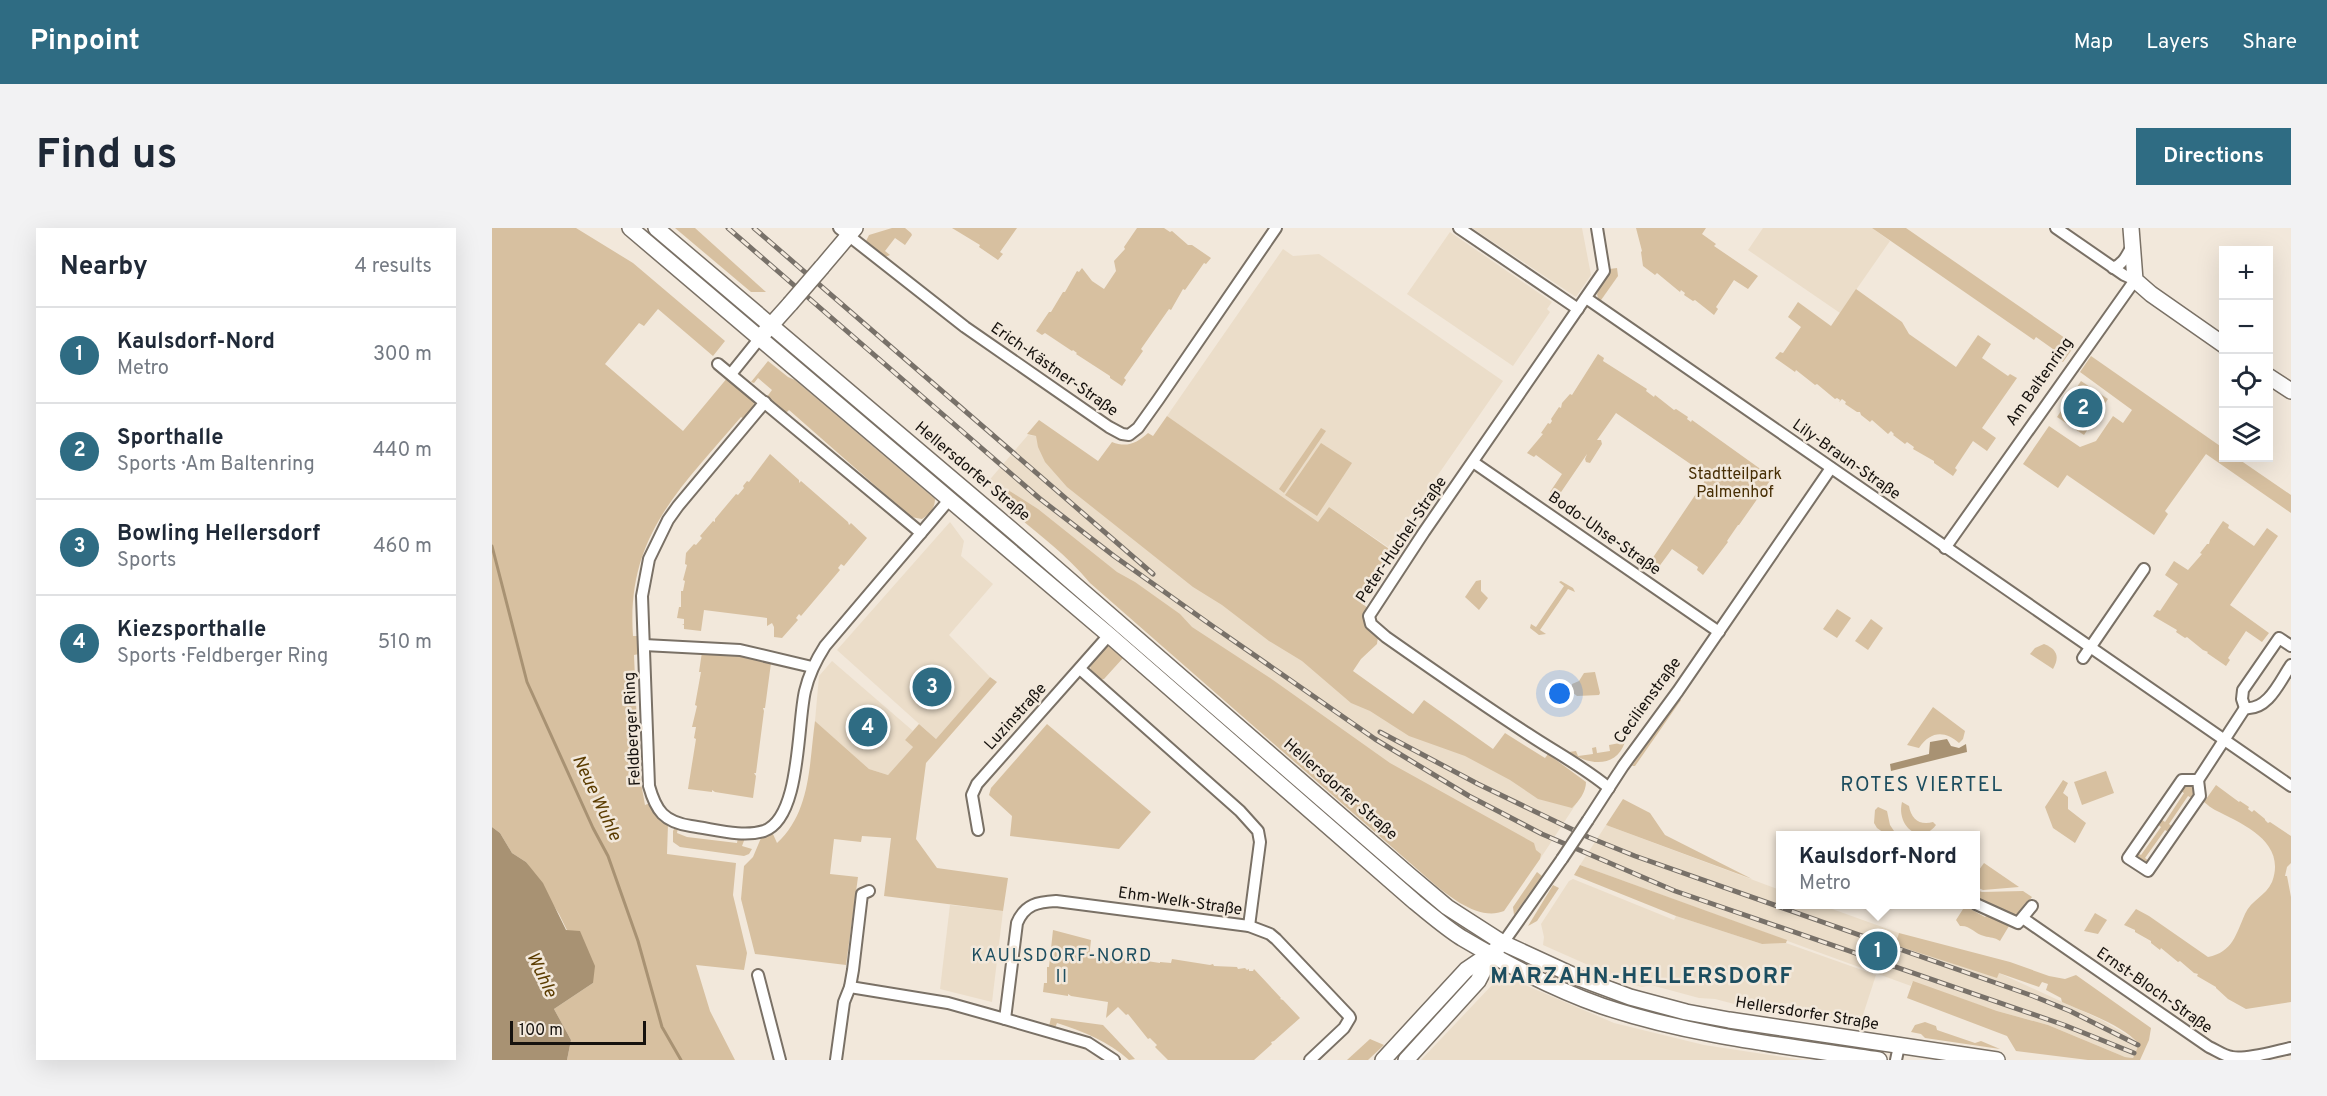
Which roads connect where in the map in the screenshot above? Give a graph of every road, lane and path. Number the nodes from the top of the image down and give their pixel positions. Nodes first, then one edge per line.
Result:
1 (630, 228) edge
2 (656, 228) edge
3 (1276, 228) edge
4 (1459, 228) edge
5 (1597, 228) edge
6 (2056, 228) edge
7 (2131, 228) edge
8 (848, 230) edge
9 (2131, 248) junction
10 (2113, 268) junction
11 (2135, 280) junction
12 (1586, 298) junction
13 (1578, 309) junction
14 (771, 325) junction
15 (760, 338) junction
16 (2219, 342) edge
17 (718, 364) dead end
18 (731, 374) junction
19 (2273, 379) edge
20 (2291, 392) edge
21 (765, 402) junction
22 (1473, 462) junction
23 (1831, 468) junction
24 (949, 500) junction
25 (921, 533) junction
26 (1945, 548) junction
27 (2144, 569) dead end
28 (1119, 622) junction
29 (1719, 632) junction
30 (1109, 635) junction
31 (644, 645) junction
32 (2291, 646) edge
33 (2090, 647) junction
34 (2083, 658) dead end
35 (2291, 665) edge
36 (812, 667) junction
37 (1080, 669) junction
38 (2245, 708) junction
39 (2224, 740) junction
40 (2198, 780) junction
41 (2291, 786) edge
42 (1609, 788) junction
43 (978, 830) dead end
44 (870, 891) dead end
45 (1980, 906) edge
46 (2032, 906) dead end
47 (2024, 919) junction
48 (1250, 927) junction
49 (1503, 943) junction
50 (1492, 954) junction
51 (758, 975) dead end
52 (850, 987) junction
53 (1686, 1012) junction
54 (1626, 1013) junction
55 (1005, 1019) junction
56 (2291, 1048) edge
57 (1897, 1053) edge
58 (780, 1060) edge
59 (836, 1060) edge
60 (1114, 1060) edge
61 (1310, 1060) edge
62 (1383, 1060) edge
63 (1406, 1060) edge
64 (1879, 1060) edge
65 (1996, 1060) edge

1 - 15 main road, Hellersdorfer Straße
2 - 14 main road, Hellersdorfer Straße
3 - 8 street, Erich-Kästner-Straße
4 - 13 street
5 - 12 street, Peter-Huchel-Straße
6 - 10 street
7 - 9 main road
8 - 14 main road, bridge
9 - 10 street
9 - 11 main road
10 - 11 street
11 - 16 main road
11 - 26 street, Am Baltenring
12 - 13 street, Peter-Huchel-Straße
12 - 23 street, Lily-Braun-Straße
13 - 22 street, Peter-Huchel-Straße
14 - 15 main road
14 - 28 main road, Hellersdorfer Straße
15 - 18 street
15 - 24 main road, Hellersdorfer Straße
17 - 18 street
18 - 21 street
19 - 20 main road
21 - 25 street
21 - 31 street, Feldberger Ring
22 - 29 street, Bodo-Uhse-Straße
22 - 42 street, Peter-Huchel-Straße
23 - 26 street, Lily-Braun-Straße
23 - 29 street, Cecilienstraße
24 - 25 street, Feldberger Ring
24 - 30 main road, Hellersdorfer Straße
25 - 36 street, Feldberger Ring
26 - 33 street, Lily-Braun-Straße
27 - 33 street
28 - 30 main road
28 - 49 main road, Hellersdorfer Straße
29 - 42 street, Cecilienstraße
30 - 37 street, Luzinstraße
30 - 50 main road, Hellersdorfer Straße
31 - 36 street
31 - 36 street, Feldberger Ring
32 - 38 street
33 - 34 street
33 - 39 street, Lily-Braun-Straße
35 - 38 street
37 - 43 street, Luzinstraße
37 - 48 street
38 - 39 street
39 - 40 street
39 - 41 street, Lily-Braun-Straße
40 - 40 street
42 - 49 street, Cecilienstraße, bridge
44 - 52 street
45 - 47 street
46 - 47 street
47 - 56 street, Ernst-Bloch-Straße
48 - 55 street, Ehm-Welk-Straße
48 - 61 street, Ehm-Welk-Straße
49 - 50 main road, Cecilienstraße
49 - 53 main road, Hellersdorfer Straße
50 - 54 main road, Hellersdorfer Straße
50 - 62 main road, Cecilienstraße
50 - 63 main road, Cecilienstraße
51 - 58 street
52 - 55 street
52 - 59 street
53 - 54 main road
53 - 57 main road, Hellersdorfer Straße
54 - 64 main road, Hellersdorfer Straße
55 - 60 street
57 - 65 main road, Hellersdorfer Straße

